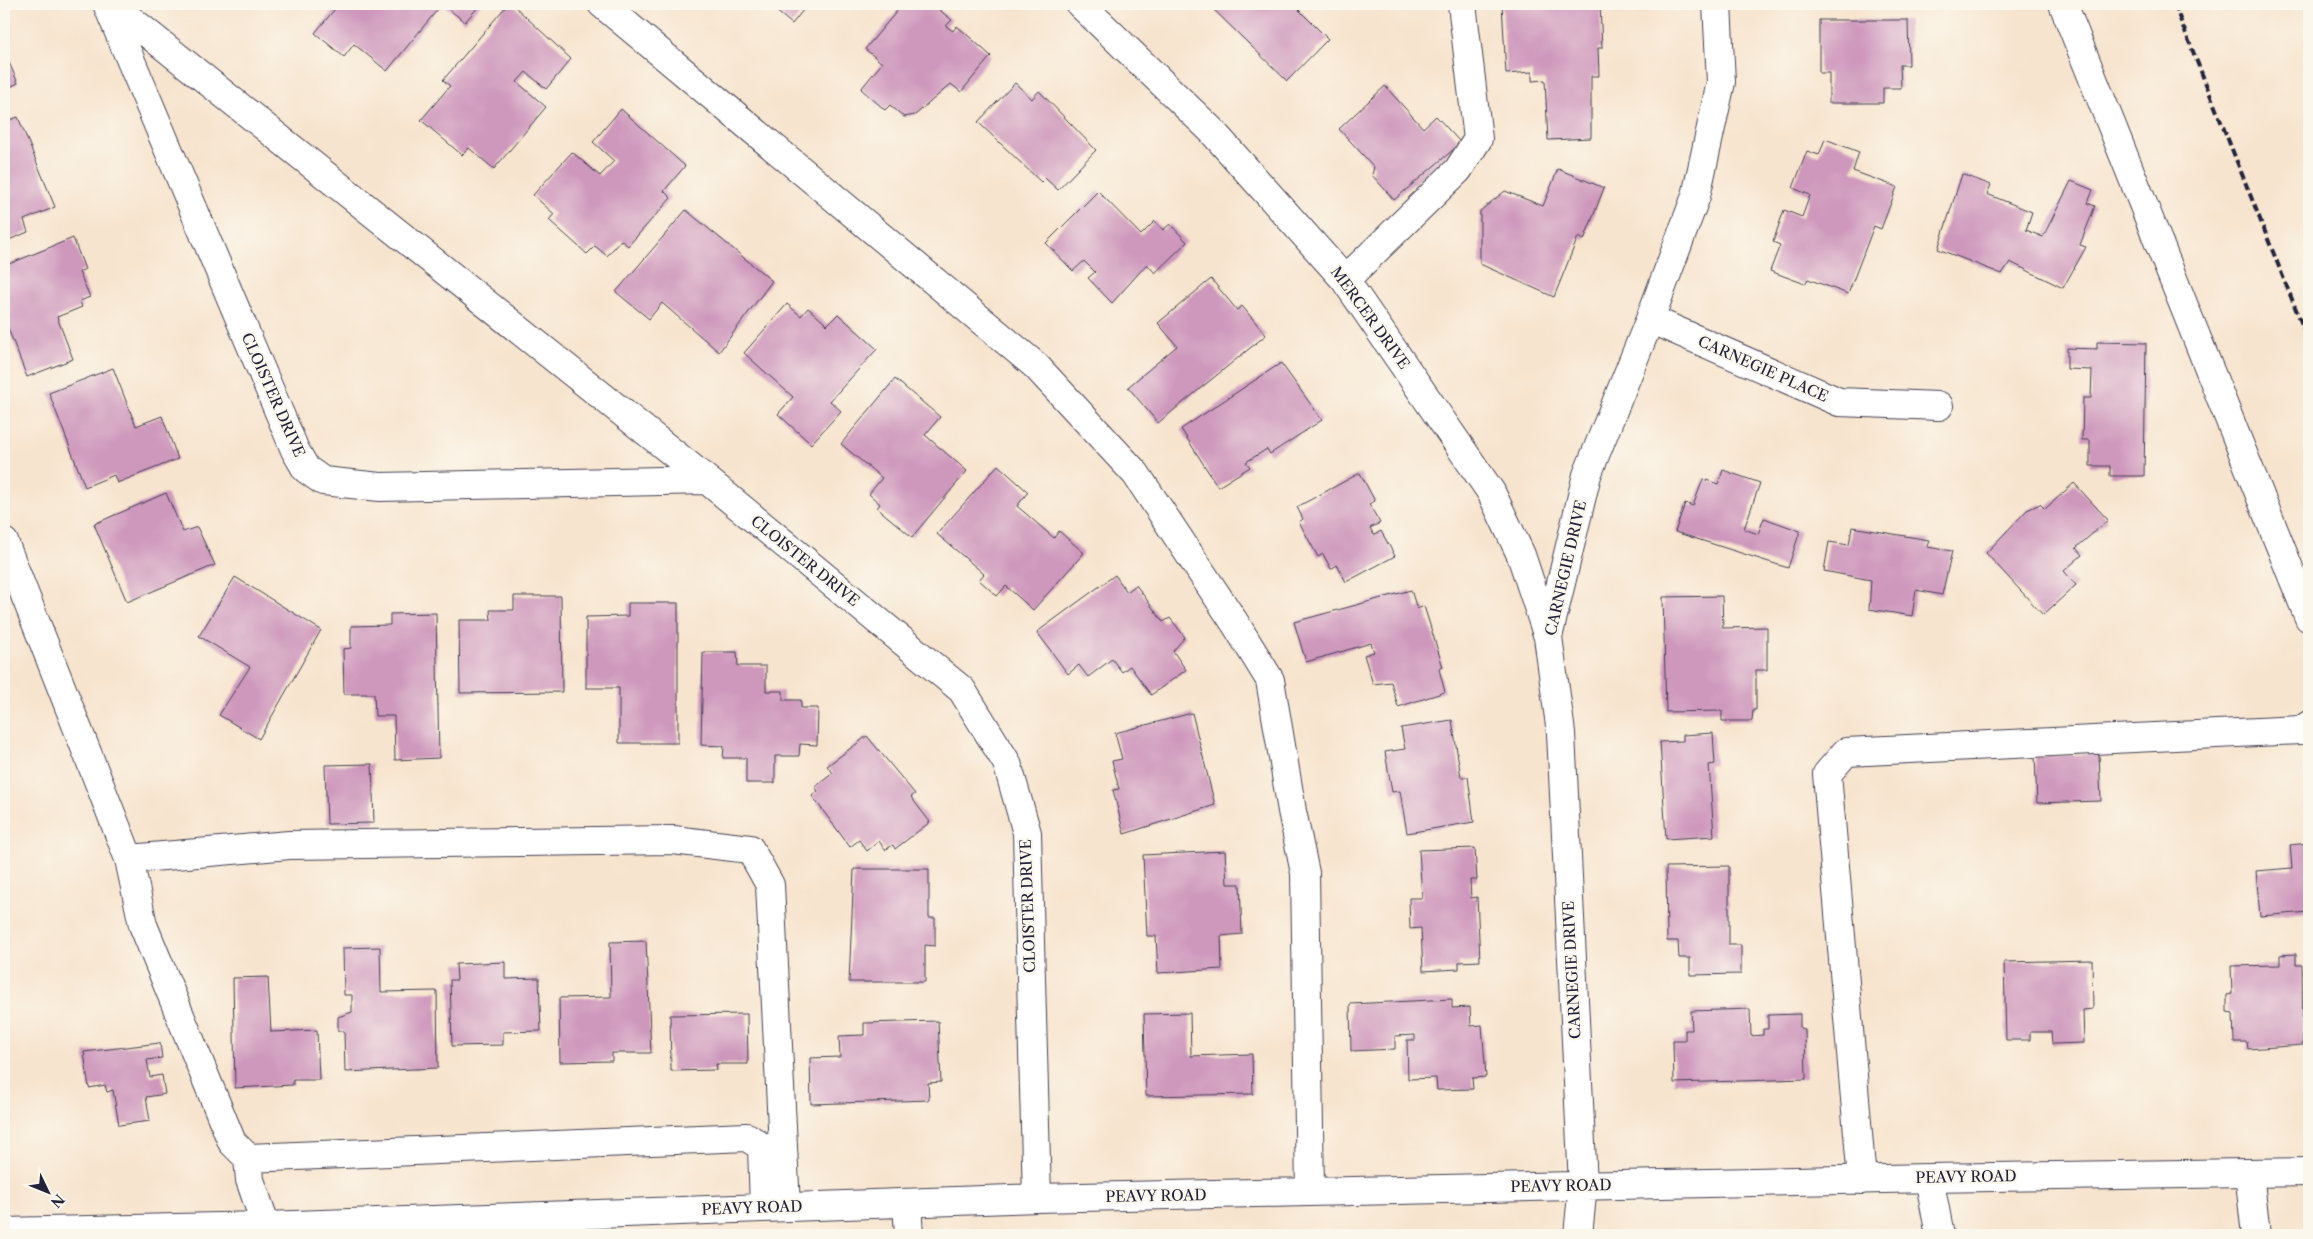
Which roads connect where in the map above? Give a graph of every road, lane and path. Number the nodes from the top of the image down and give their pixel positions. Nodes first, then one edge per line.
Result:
1 (106, 4) edge
2 (111, 4) edge
3 (602, 4) edge
4 (1080, 4) edge
5 (1462, 4) edge
6 (1717, 4) edge
7 (2063, 4) edge
8 (1345, 280) junction
9 (1650, 320) junction
10 (1939, 406) dead end
11 (707, 480) junction
12 (4, 542) edge
13 (2309, 618) edge
14 (1548, 637) junction
15 (2309, 725) edge
16 (129, 859) junction
17 (248, 1158) junction
18 (2309, 1172) edge
19 (2249, 1173) junction
20 (1929, 1178) junction
21 (1862, 1180) junction
22 (1583, 1186) junction
23 (1310, 1192) junction
24 (1037, 1198) junction
25 (907, 1204) junction
26 (775, 1207) junction
27 (266, 1226) junction
28 (4, 1232) edge
29 (909, 1235) edge
30 (1578, 1235) edge
31 (1940, 1235) edge
32 (2256, 1235) edge

1 - 11 street, CLOISTER DRIVE
2 - 11 street, CLOISTER DRIVE
3 - 23 street
4 - 8 street, MERCER DRIVE
5 - 8 street
6 - 9 street, CARNEGIE DRIVE
7 - 13 street
8 - 14 street, MERCER DRIVE
9 - 10 street, CARNEGIE PLACE
9 - 14 street, CARNEGIE DRIVE
11 - 24 street, CLOISTER DRIVE
12 - 16 street
14 - 22 street, CARNEGIE DRIVE
15 - 21 street
16 - 17 street
16 - 26 street
17 - 26 street
17 - 27 street
18 - 19 street, PEAVY ROAD
19 - 20 street, PEAVY ROAD
19 - 32 street
20 - 21 street, PEAVY ROAD
20 - 31 street
21 - 22 street, PEAVY ROAD
22 - 23 street, PEAVY ROAD
22 - 30 street, CARNEGIE DRIVE
23 - 24 street, PEAVY ROAD
24 - 25 street, PEAVY ROAD
25 - 26 street, PEAVY ROAD
25 - 29 street
26 - 27 street, PEAVY ROAD
27 - 28 street, PEAVY ROAD

